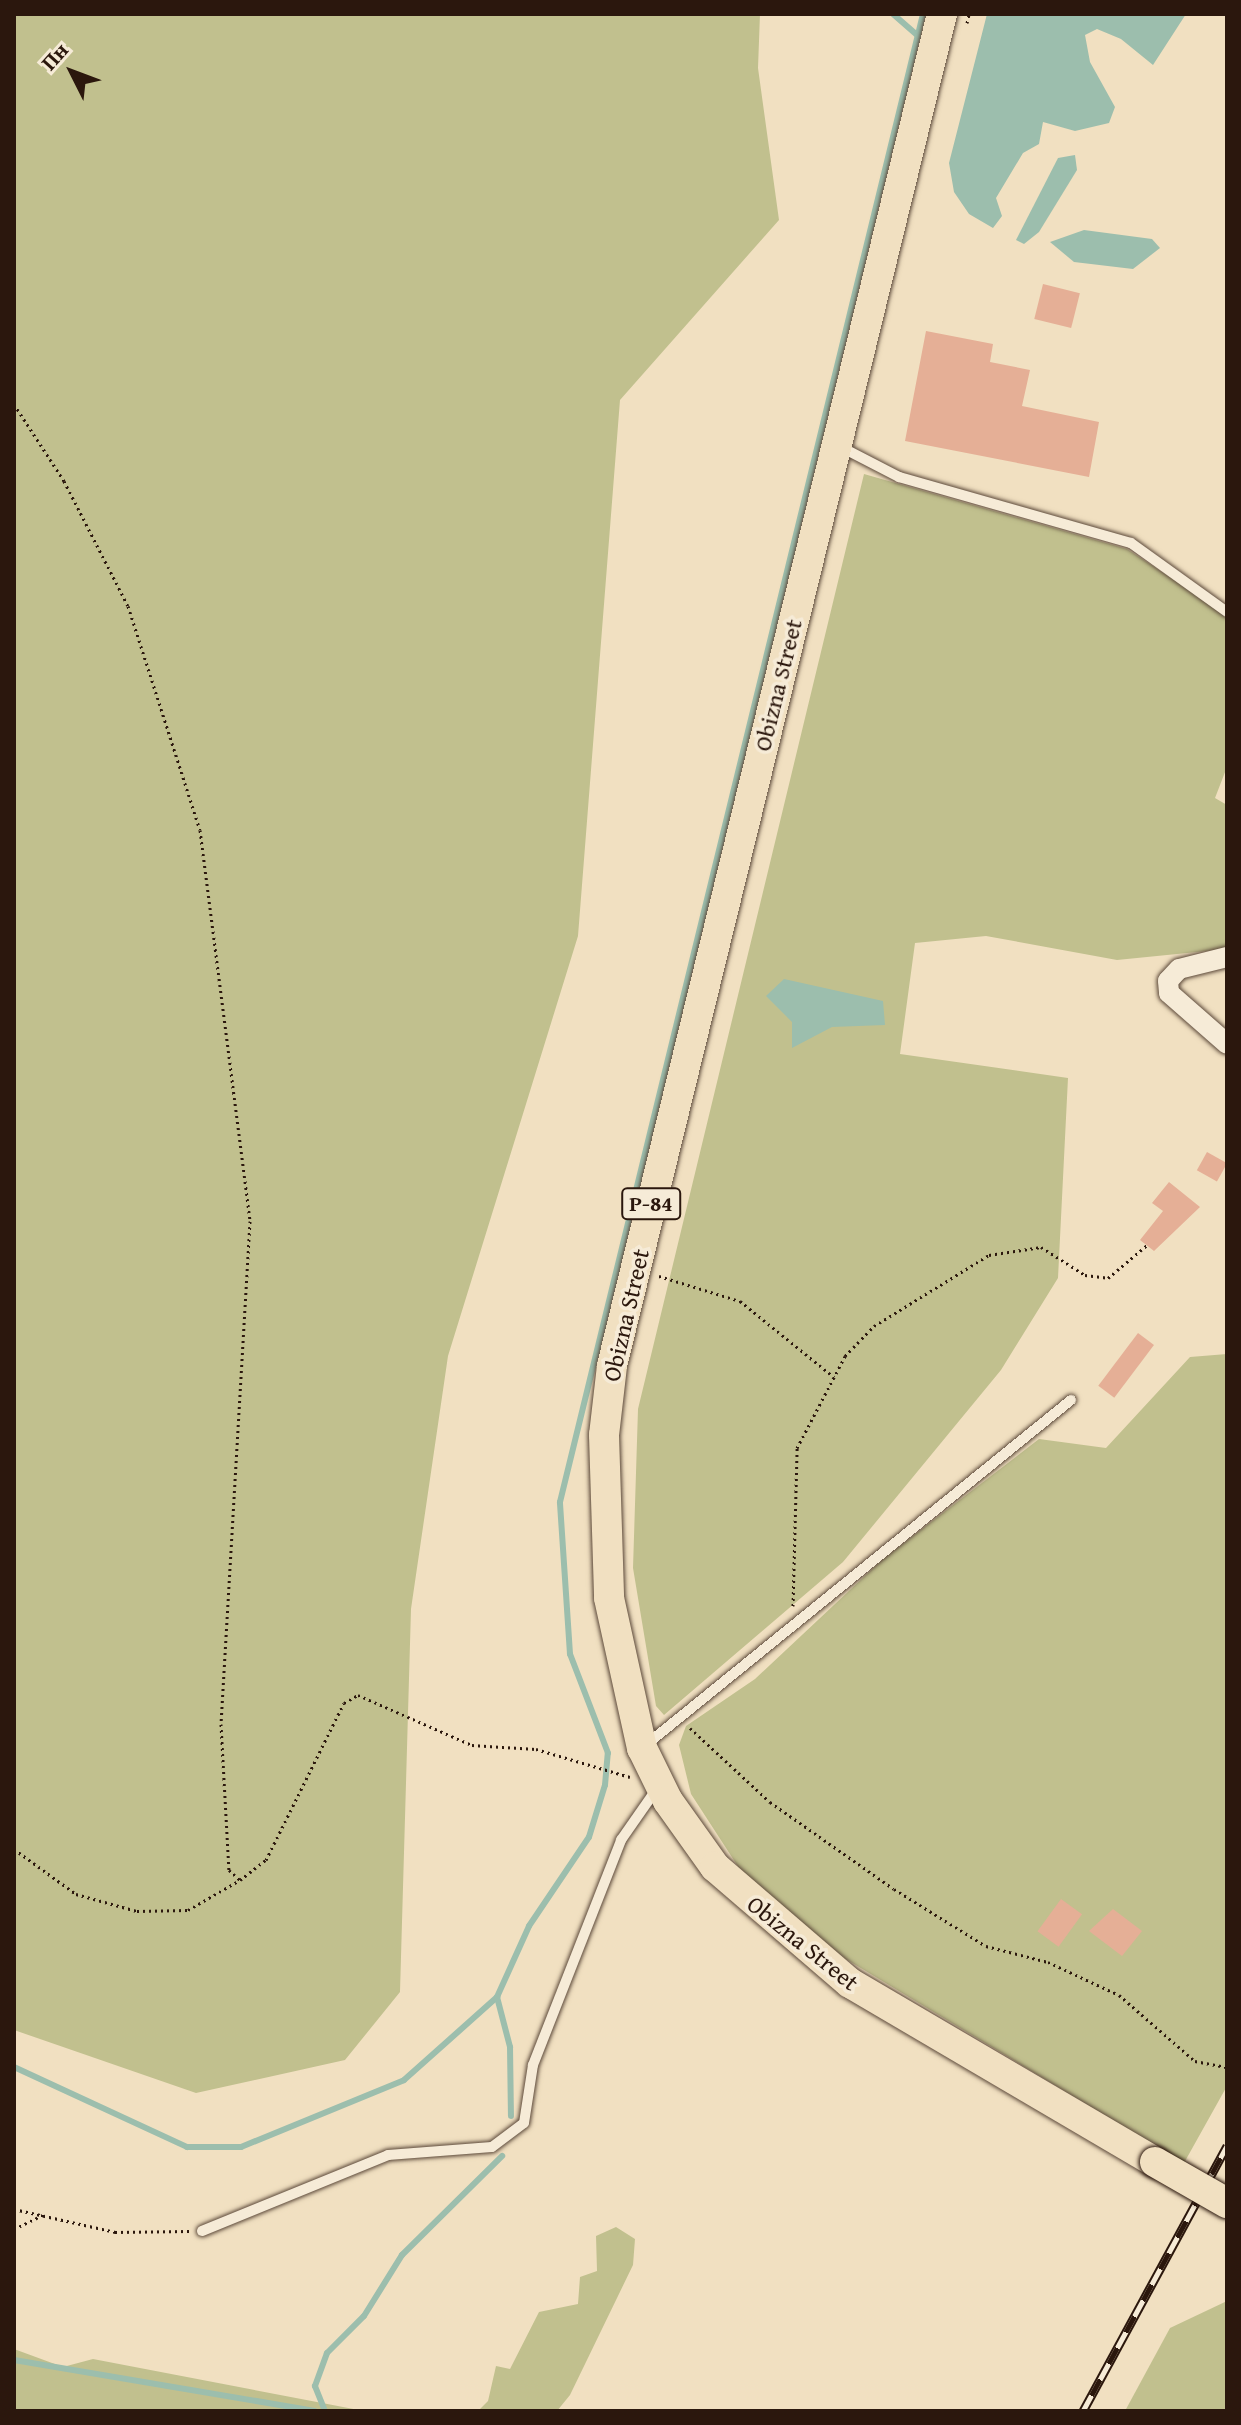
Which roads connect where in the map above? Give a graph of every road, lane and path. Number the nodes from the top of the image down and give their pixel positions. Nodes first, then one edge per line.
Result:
1 (969, 14) edge
2 (954, 22) edge
3 (14, 404) edge
4 (837, 445) junction
5 (1227, 612) edge
6 (1227, 957) edge
7 (1227, 1044) edge
8 (1147, 1245) dead end
9 (662, 1261) dead end
10 (659, 1276) junction
11 (656, 1289) dead end
12 (834, 1377) junction
13 (1071, 1400) dead end
14 (788, 1629) junction
15 (678, 1717) junction
16 (642, 1748) junction
17 (614, 1772) dead end
18 (660, 1785) junction
19 (14, 1849) edge
20 (240, 1880) junction
21 (1227, 2067) edge
22 (1227, 2203) edge
23 (14, 2209) edge
24 (45, 2214) junction
25 (14, 2229) edge
26 (202, 2231) joint

1 - 2 path
2 - 4 main road, Obizna Street / Р-84
3 - 20 path
4 - 5 lane
4 - 16 main road, Obizna Street / Р-84
6 - 7 street
8 - 12 path
9 - 10 path
10 - 11 path
10 - 12 path
12 - 14 path
13 - 14 lane
14 - 15 lane
15 - 16 lane
15 - 21 path
16 - 18 main road, Obizna Street / Р-84
17 - 20 path
18 - 22 main road, Obizna Street / Р-84, bridge
18 - 26 lane
19 - 20 path
23 - 24 path
24 - 25 path
24 - 26 path

